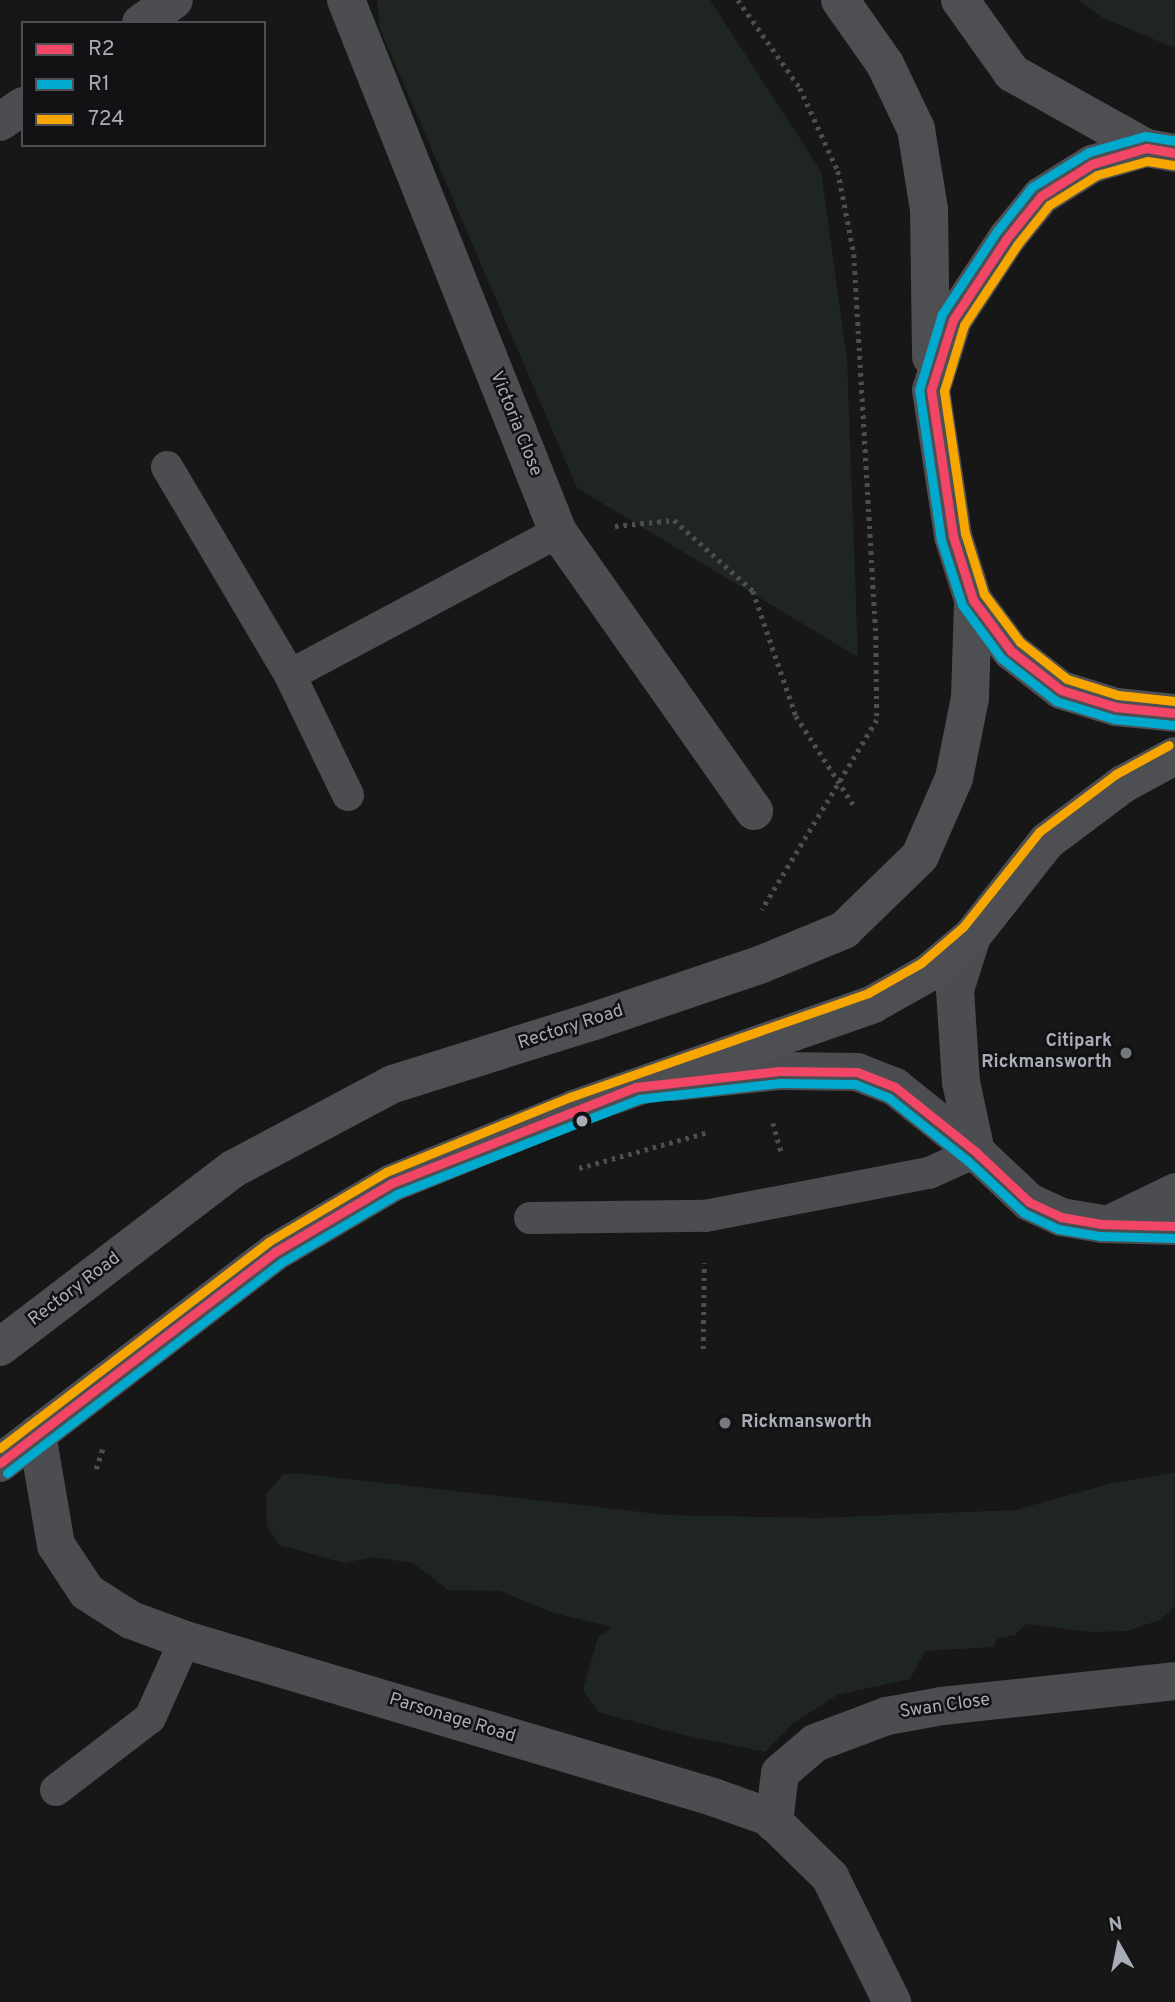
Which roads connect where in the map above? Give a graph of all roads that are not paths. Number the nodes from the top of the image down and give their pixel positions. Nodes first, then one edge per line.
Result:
1 (174, 0) edge
2 (346, 0) edge
3 (839, 0) edge
4 (960, 0) edge
5 (144, 21) edge
6 (21, 107) edge
7 (0, 121) edge
8 (1160, 151) edge
9 (931, 390) junction
10 (167, 467) dead end
11 (558, 532) junction
12 (973, 600) junction
13 (290, 675) junction
14 (1175, 713) edge
15 (1175, 756) edge
16 (348, 795) dead end
17 (754, 811) dead end
18 (972, 936) junction
19 (636, 1087) junction
20 (976, 1152) junction
21 (1175, 1189) edge
22 (530, 1218) dead end
23 (1102, 1224) junction
24 (1175, 1226) edge
25 (0, 1347) edge
26 (37, 1434) junction
27 (0, 1463) edge
28 (185, 1640) junction
29 (1175, 1681) edge
30 (56, 1790) dead end
31 (774, 1823) junction
32 (892, 2002) edge

1 - 5 street
2 - 11 street, Victoria Close
3 - 9 main road
4 - 8 main road
6 - 7 street
8 - 9 main road
9 - 12 main road
10 - 13 lane
11 - 13 lane
11 - 17 street, Victoria Close
12 - 14 main road
12 - 25 main road, Rectory Road
13 - 16 lane
15 - 18 main road
18 - 19 main road
18 - 20 street
19 - 20 street
19 - 26 main road
20 - 22 lane
20 - 23 street
21 - 23 lane
23 - 24 street
26 - 27 main road
26 - 28 street, Parsonage Road
28 - 30 lane
28 - 31 street, Parsonage Road
29 - 31 street, Swan Close
31 - 32 street, Parsonage Road

